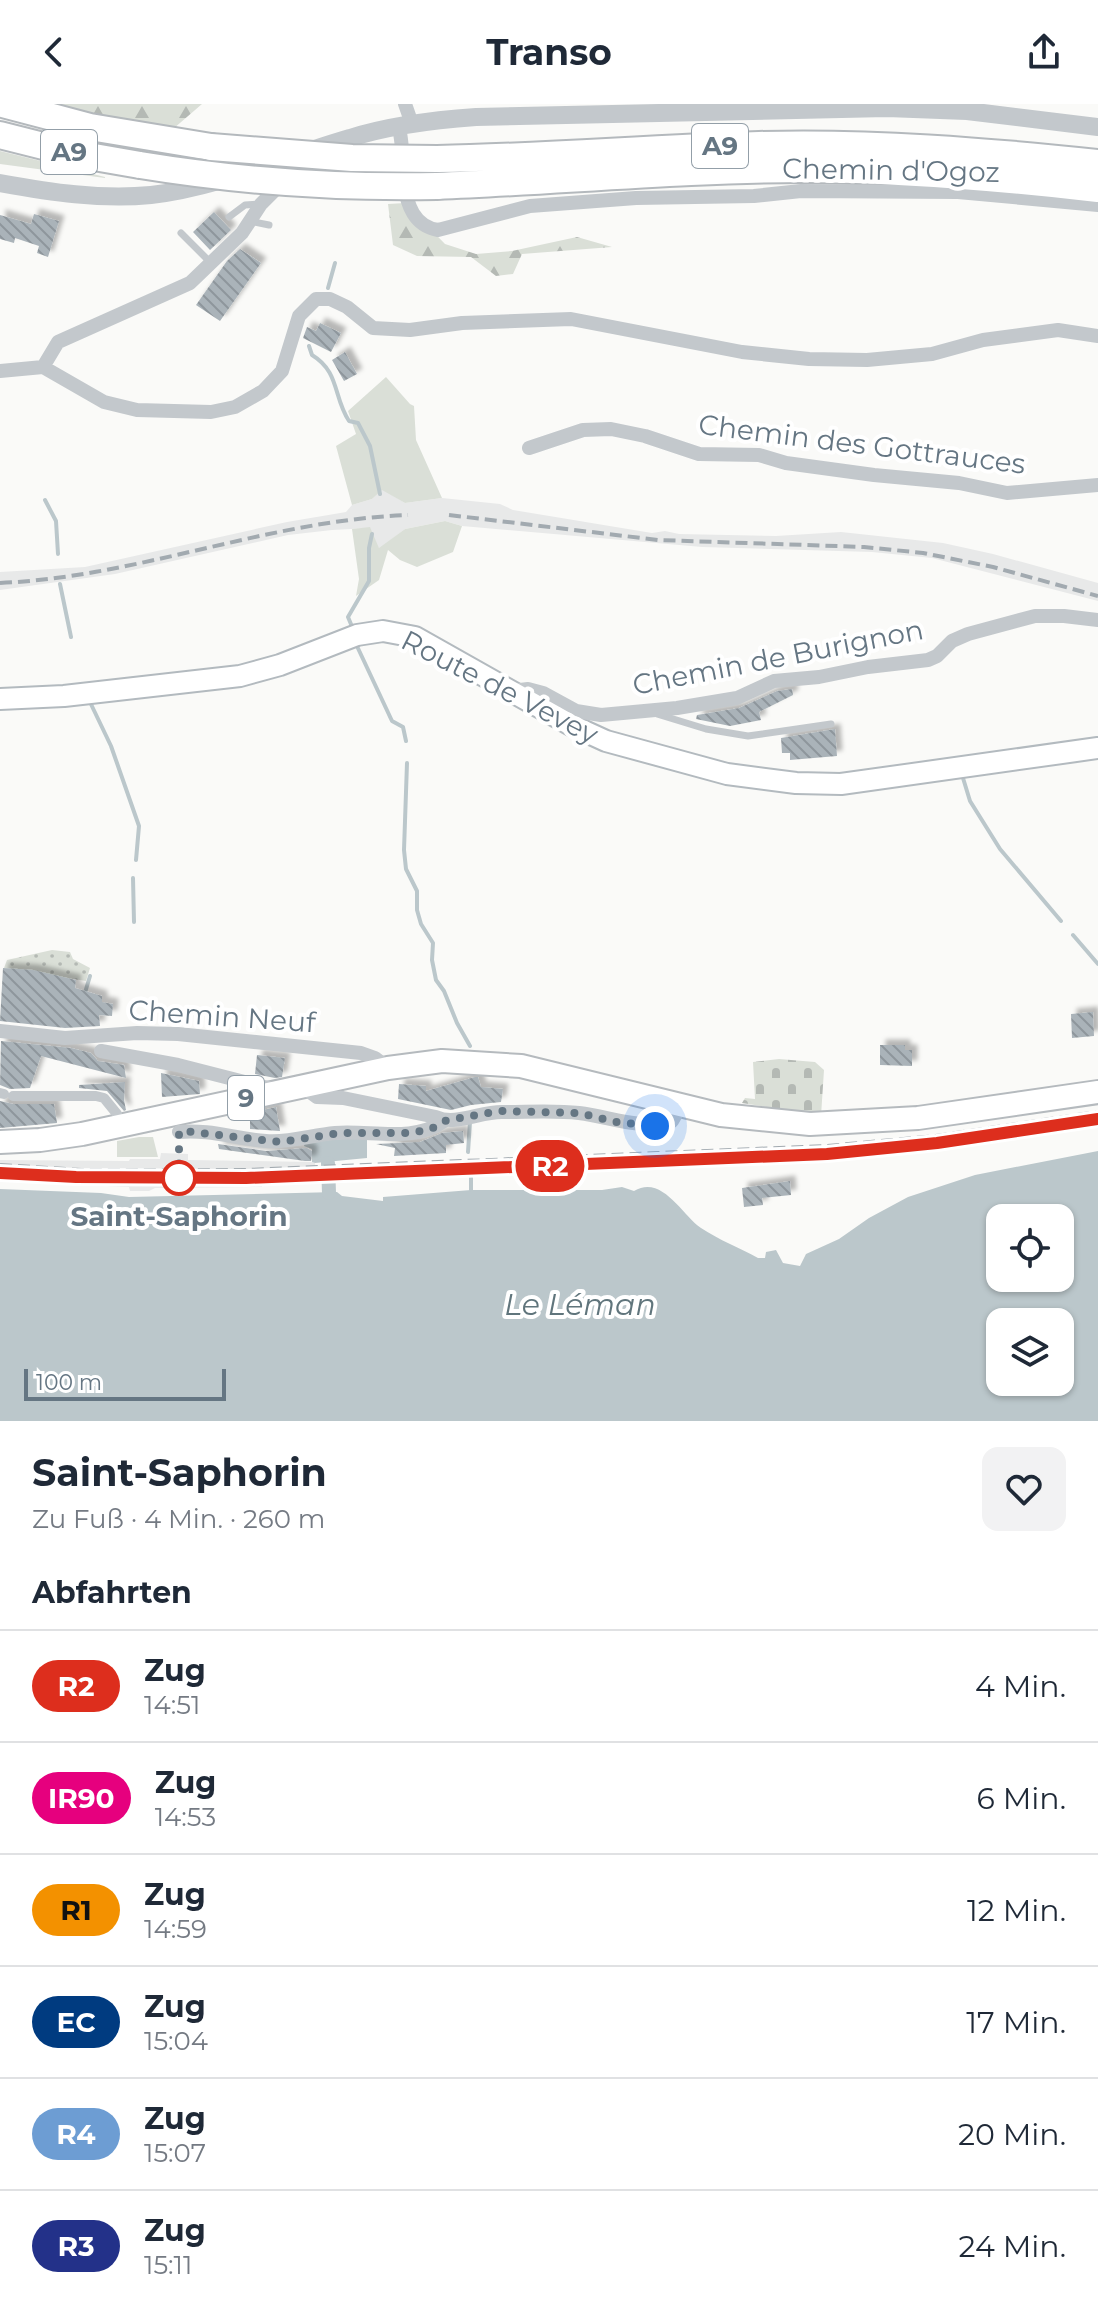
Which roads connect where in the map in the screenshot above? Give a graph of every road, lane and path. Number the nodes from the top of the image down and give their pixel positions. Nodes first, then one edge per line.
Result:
1 (3, 104) edge
2 (405, 104) edge
3 (406, 125) junction
4 (1098, 127) edge
5 (0, 135) edge
6 (401, 159) junction
7 (1098, 163) edge
8 (0, 183) edge
9 (1098, 189) edge
10 (261, 204) junction
11 (1098, 205) edge
12 (229, 217) dead end
13 (249, 221) junction
14 (269, 225) dead end
15 (181, 233) dead end
16 (211, 263) junction
17 (1098, 336) edge
18 (43, 367) junction
19 (0, 371) edge
20 (529, 448) dead end
21 (1098, 485) edge
22 (1098, 620) edge
23 (511, 691) junction
24 (0, 699) edge
25 (647, 711) junction
26 (831, 724) dead end
27 (1098, 748) edge
28 (0, 1031) edge
29 (101, 1051) dead end
30 (388, 1068) junction
31 (302, 1086) junction
32 (279, 1091) junction
33 (1098, 1092) edge
34 (6, 1095) edge
35 (680, 1107) junction
36 (117, 1114) dead end
37 (444, 1121) junction
38 (179, 1132) dead end
39 (0, 1142) edge

1 - 7 highway, A9, bridge
2 - 3 street, Chemin d'Ogoz
3 - 4 street
3 - 6 street, Chemin d'Ogoz
3 - 8 street
5 - 9 highway, A9, bridge
6 - 10 street
6 - 11 street, Chemin d'Ogoz
10 - 12 lane
10 - 13 street
13 - 14 lane
13 - 16 street
15 - 16 lane
16 - 18 street
17 - 18 street
18 - 19 street
20 - 21 street, Chemin des Gottrauces
22 - 25 street, Chemin de Burignon
23 - 24 main road, Route de Vevey
23 - 25 street, Chemin de Burignon
23 - 27 main road, Route de Vevey
25 - 26 lane
28 - 30 street, Chemin Neuf
29 - 32 street
30 - 31 main road, 9
30 - 35 main road, 9
31 - 32 main road, 9
31 - 37 street
32 - 39 main road, 9
33 - 35 main road, 9
34 - 36 street
35 - 37 street
37 - 38 street

